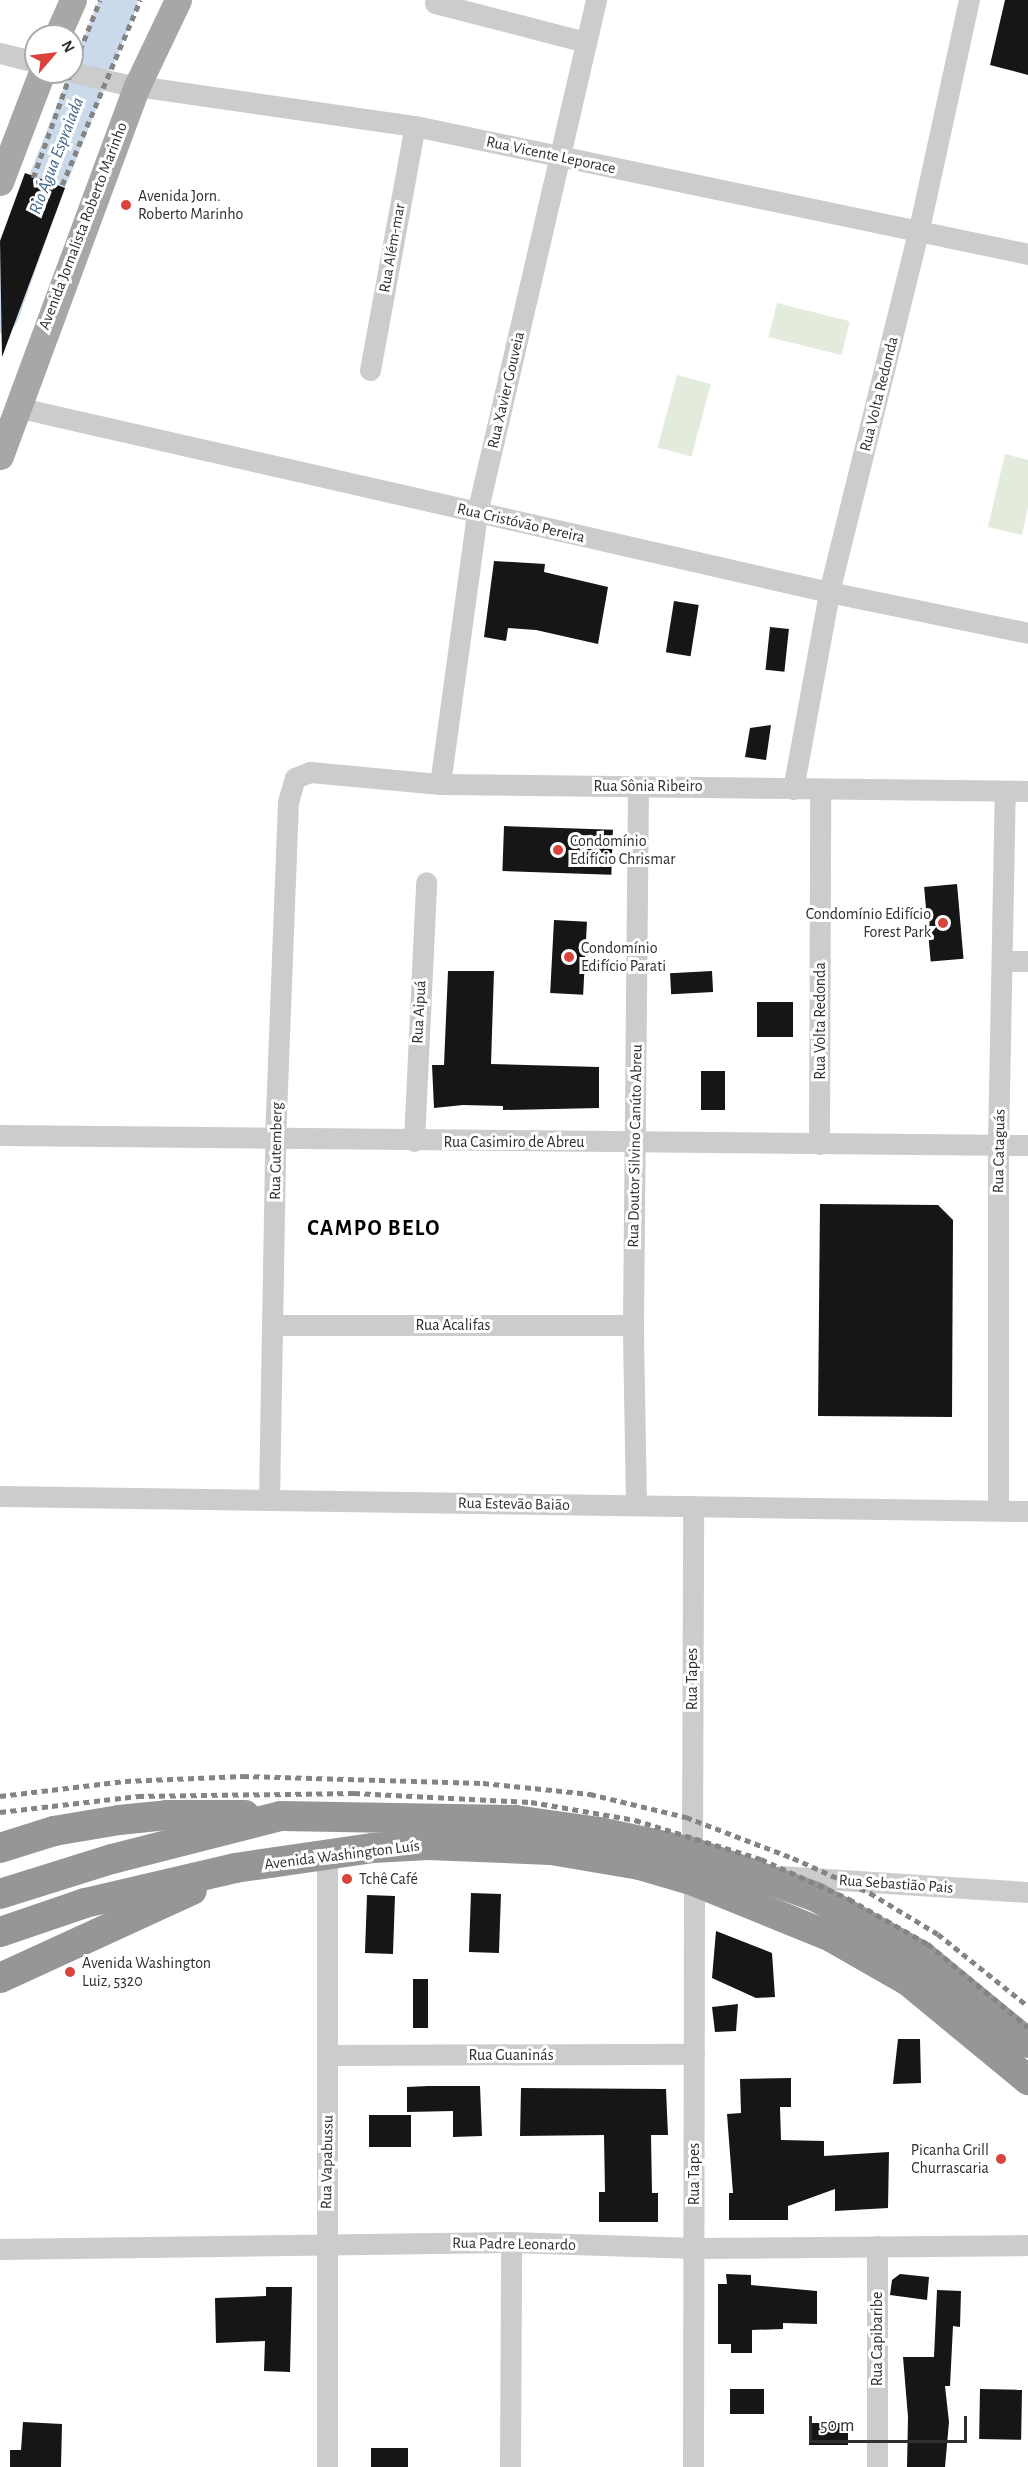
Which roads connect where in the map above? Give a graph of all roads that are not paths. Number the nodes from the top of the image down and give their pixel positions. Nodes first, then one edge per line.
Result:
1 (73, 0) edge
2 (178, 0) edge
3 (596, 0) edge
4 (969, 0) edge
5 (435, 3) dead end
6 (62, 24) edge
7 (586, 42) junction
8 (0, 53) edge
9 (24, 59) edge
10 (84, 75) edge
11 (37, 84) edge
12 (130, 85) junction
13 (415, 126) junction
14 (560, 158) junction
15 (0, 182) edge
16 (919, 229) junction
17 (1028, 254) edge
18 (370, 370) dead end
19 (16, 406) junction
20 (0, 456) edge
21 (477, 513) junction
22 (829, 592) junction
23 (1028, 633) edge
24 (440, 784) junction
25 (638, 787) junction
26 (793, 789) junction
27 (820, 790) junction
28 (1005, 791) junction
29 (1028, 791) edge
30 (288, 802) joint
31 (426, 882) dead end
32 (1003, 961) junction
33 (1028, 961) edge
34 (0, 1135) edge
35 (275, 1140) junction
36 (414, 1141) junction
37 (636, 1143) junction
38 (819, 1144) junction
39 (999, 1145) junction
40 (1028, 1145) edge
41 (274, 1325) junction
42 (633, 1325) junction
43 (0, 1496) edge
44 (269, 1500) junction
45 (636, 1505) junction
46 (693, 1506) junction
47 (998, 1510) junction
48 (1028, 1511) edge
49 (281, 1816) junction
50 (0, 1848) edge
51 (327, 1856) junction
52 (693, 1866) junction
53 (235, 1868) junction
54 (764, 1875) junction
55 (1028, 1892) edge
56 (0, 1894) edge
57 (0, 1932) edge
58 (0, 1978) edge
59 (1028, 2043) edge
60 (694, 2054) junction
61 (329, 2055) junction
62 (1028, 2080) edge
63 (511, 2242) junction
64 (326, 2244) junction
65 (877, 2246) junction
66 (1028, 2246) edge
67 (694, 2248) junction
68 (0, 2249) edge
69 (327, 2467) edge
70 (510, 2467) edge
71 (693, 2467) edge
72 (877, 2467) edge

1 - 6 main road
2 - 12 main road, Avenida Jornalista Roberto Marinho
3 - 7 street, Rua Xavier Gouveia
4 - 16 street, Rua Volta Redonda
5 - 7 street
7 - 14 street, Rua Xavier Gouveia
8 - 9 street
10 - 12 street, Rua Vicente Leporace
11 - 15 main road
12 - 13 street, Rua Vicente Leporace
12 - 19 main road, Avenida Jornalista Roberto Marinho
13 - 14 street, Rua Vicente Leporace
13 - 18 street, Rua Além-mar
14 - 16 street, Rua Vicente Leporace
14 - 21 street, Rua Xavier Gouveia
16 - 17 street, Rua Vicente Leporace
16 - 22 street, Rua Volta Redonda
19 - 20 main road, Avenida Jornalista Roberto Marinho
19 - 21 street, Rua Cristóvão Pereira
21 - 22 street, Rua Cristóvão Pereira
21 - 24 street, Rua Xavier Gouveia
22 - 23 street, Rua Cristóvão Pereira
22 - 26 street, Rua Volta Redonda
24 - 25 street, Rua Sônia Ribeiro
24 - 30 street, Rua Sônia Ribeiro
25 - 26 street, Rua Sônia Ribeiro
25 - 37 street, Rua Doutor Silvino Canúto Abreu
26 - 27 street, Rua Sônia Ribeiro
27 - 28 street, Rua Sônia Ribeiro
27 - 38 street, Rua Volta Redonda
28 - 29 street, Rua Sônia Ribeiro
28 - 32 street, Rua Cataguás
30 - 35 street, Rua Gutemberg
31 - 36 street, Rua Aipuá
32 - 33 street
32 - 39 street, Rua Cataguás
34 - 35 street, Rua Casimiro de Abreu
35 - 36 street, Rua Casimiro de Abreu
35 - 41 street, Rua Gutemberg
36 - 37 street, Rua Casimiro de Abreu
37 - 38 street, Rua Casimiro de Abreu
37 - 42 street, Rua Doutor Silvino Canúto Abreu
38 - 39 street, Rua Casimiro de Abreu
39 - 40 street, Rua Casimiro de Abreu
39 - 47 street, Rua Cataguás
41 - 42 street, Rua Acalifas
41 - 44 street, Rua Gutemberg
42 - 45 street, Rua Doutor Silvino Canúto Abreu
43 - 44 street, Rua Estevão Baião
44 - 45 street, Rua Estevão Baião
45 - 46 street, Rua Estevão Baião
46 - 47 street, Rua Estevão Baião
46 - 52 street, Rua Tapes
47 - 48 street, Rua Estevão Baião
49 - 50 highway
49 - 52 highway, Avenida Washington Luís
49 - 56 highway, Avenida Washington Luís
51 - 52 highway, Avenida Washington Luís
51 - 53 highway, Avenida Washington Luís
51 - 61 street, Rua Vapabussu
52 - 54 highway, Avenida Washington Luís
52 - 60 street, Rua Tapes
52 - 62 highway, Avenida Washington Luís
53 - 57 highway, Avenida Washington Luís
53 - 58 highway
54 - 55 street, Rua Sebastião Pais
54 - 59 highway, Avenida Washington Luís
60 - 61 street, Rua Guaninás
60 - 67 street, Rua Tapes
61 - 64 street, Rua Vapabussu
63 - 64 street, Rua Padre Leonardo
63 - 67 street, Rua Padre Leonardo
63 - 70 street
64 - 68 street, Rua Padre Leonardo
64 - 69 street, Rua Vapabussu
65 - 66 street, Rua Padre Leonardo
65 - 67 street, Rua Padre Leonardo
65 - 72 street, Rua Capibaribe
67 - 71 street, Rua Tapes

